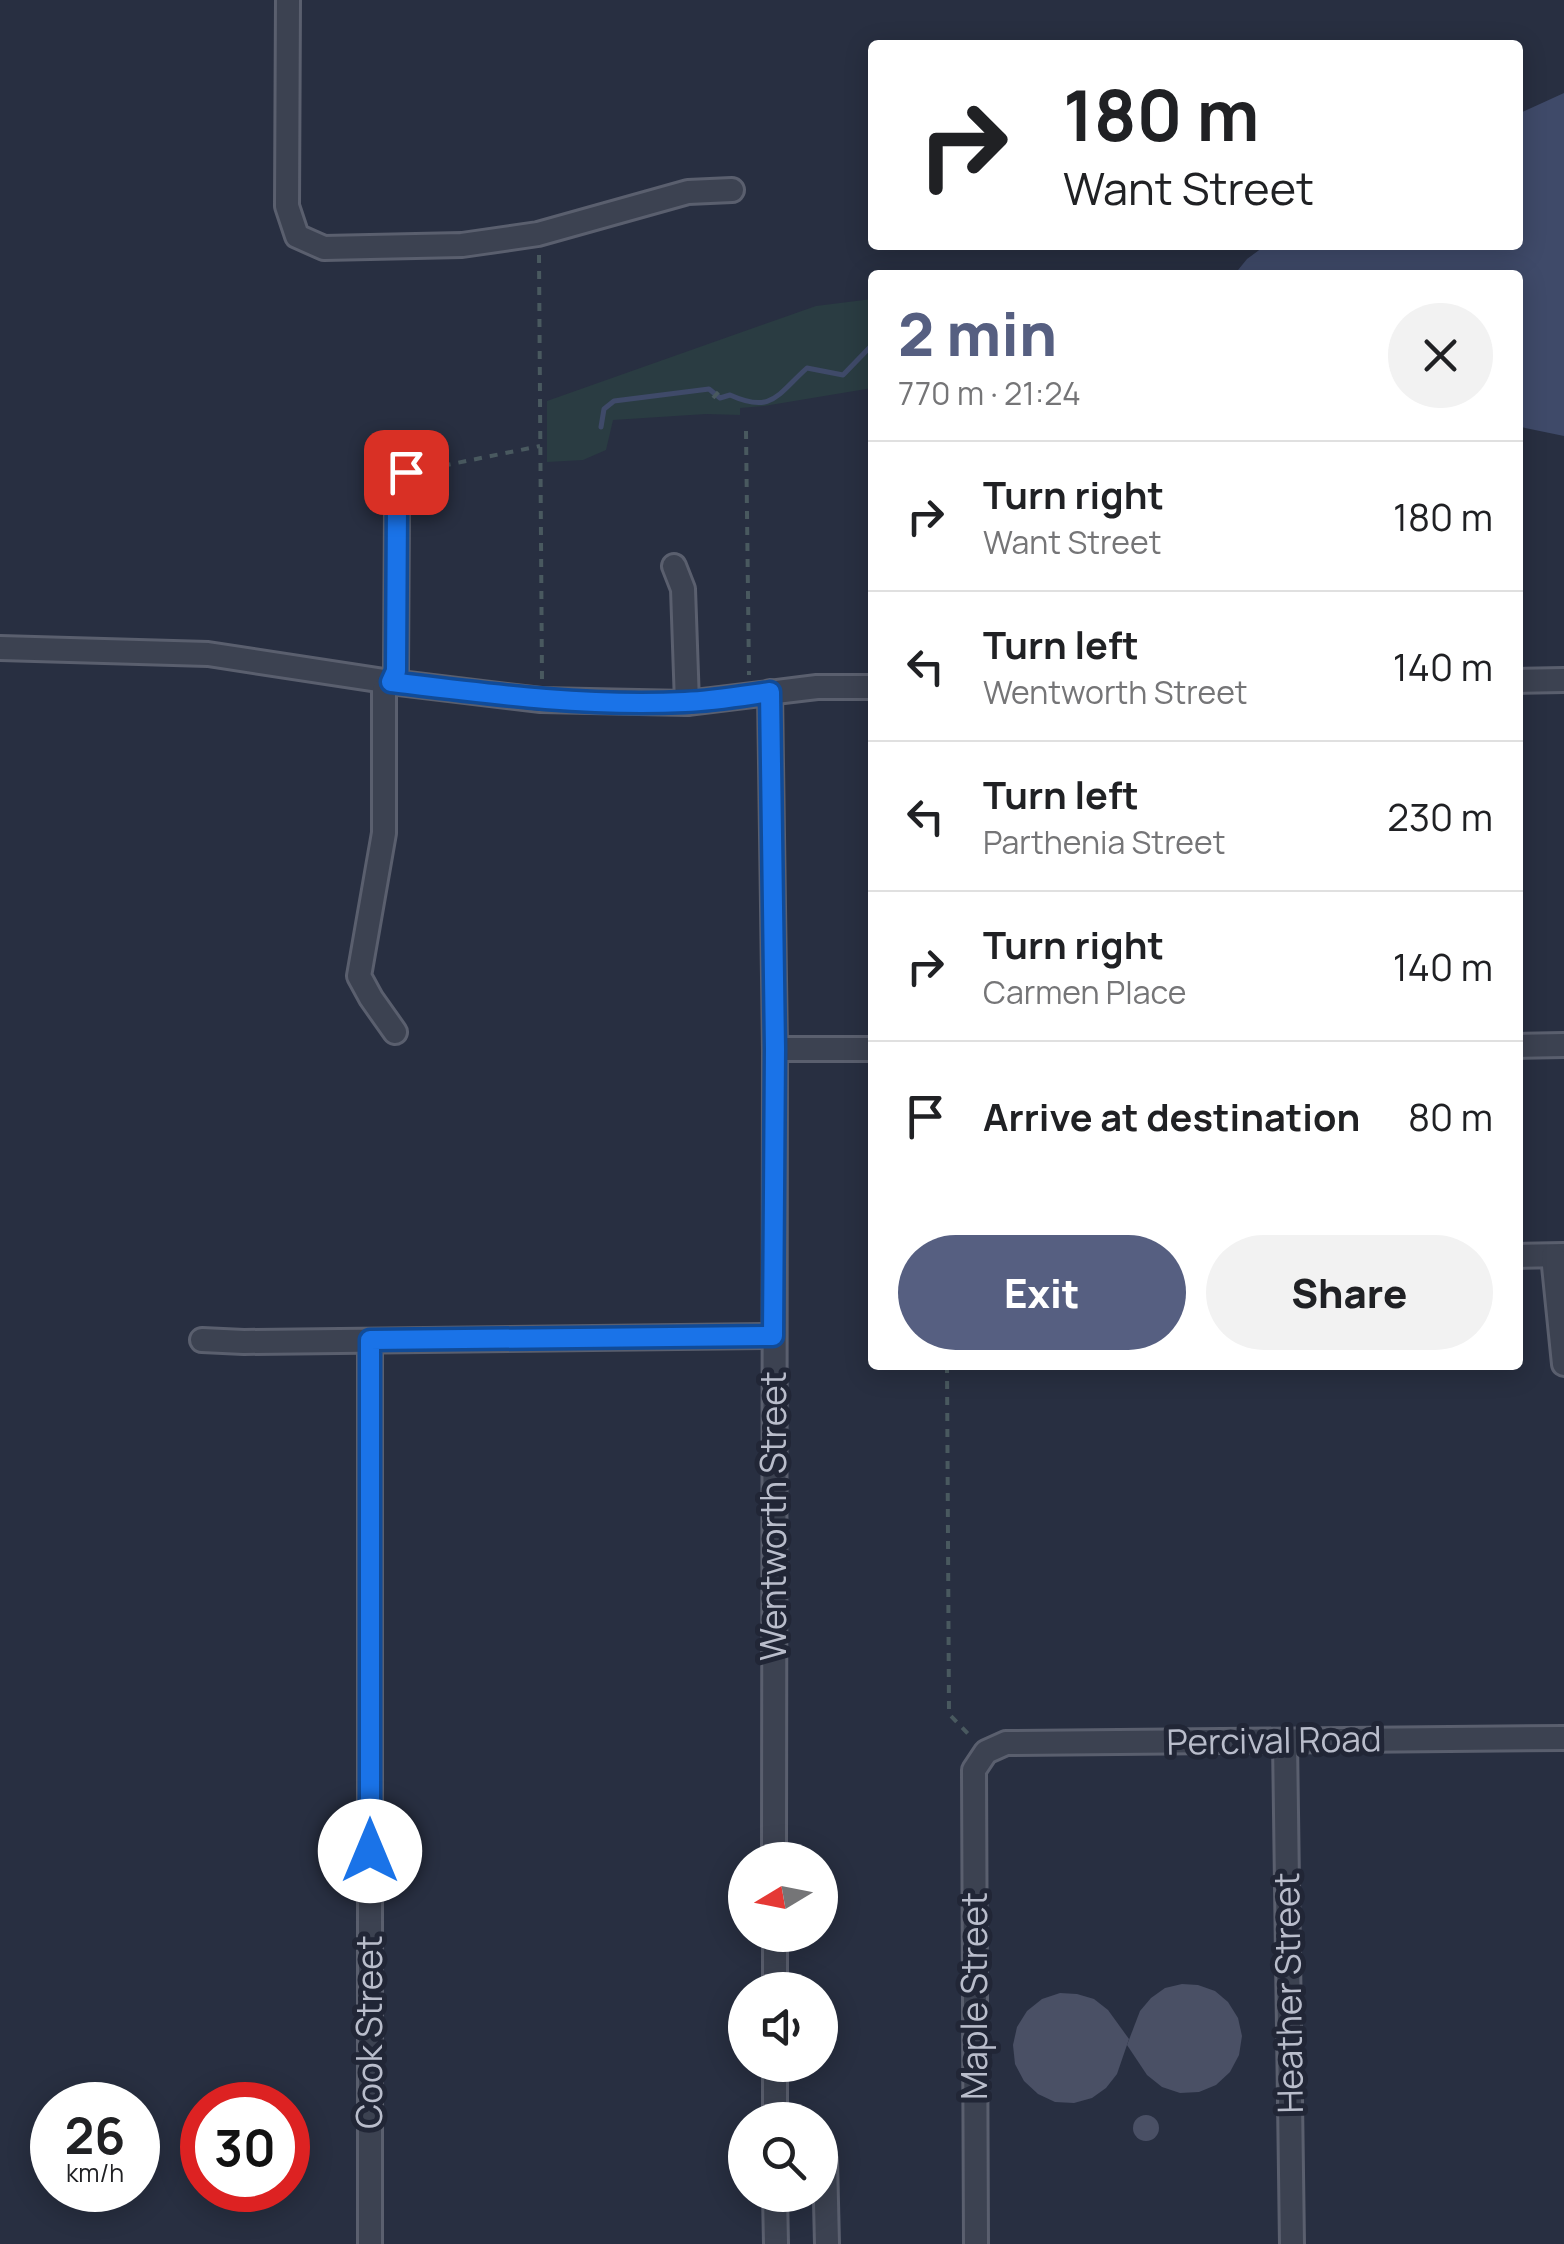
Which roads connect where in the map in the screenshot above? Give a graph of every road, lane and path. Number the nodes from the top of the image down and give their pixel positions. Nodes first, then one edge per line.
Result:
1 (288, 0) edge
2 (732, 190) dead end
3 (538, 234) junction
4 (722, 388) dead end
5 (712, 398) dead end
6 (746, 431) dead end
7 (540, 446) junction
8 (406, 472) joint
9 (674, 566) dead end
10 (0, 648) edge
11 (1564, 680) edge
12 (1523, 681) edge
13 (391, 682) junction
14 (868, 686) edge
15 (760, 693) junction
16 (541, 700) junction
17 (687, 702) junction
18 (395, 1032) dead end
19 (1523, 1046) edge
20 (1564, 1046) edge
21 (775, 1049) junction
22 (868, 1049) edge
23 (1523, 1256) edge
24 (1559, 1256) edge
25 (773, 1336) junction
26 (202, 1340) dead end
27 (370, 1340) junction
28 (1564, 1364) edge
29 (947, 1370) edge
30 (1564, 1738) edge
31 (1285, 1741) junction
32 (986, 1752) junction
33 (774, 1842) edge
34 (775, 2212) edge
35 (827, 2212) edge
36 (370, 2244) edge
37 (776, 2244) edge
38 (827, 2244) edge
39 (976, 2244) edge
40 (1292, 2244) edge

1 - 3 street
2 - 3 street
3 - 7 path
4 - 5 path
6 - 15 path
7 - 8 path
7 - 16 path
8 - 13 street
9 - 17 street
10 - 13 street
11 - 12 street
13 - 16 street
13 - 18 street
14 - 15 street
15 - 17 street
15 - 21 street, Wentworth Street
16 - 17 street
19 - 20 street
21 - 22 street
21 - 25 street, Wentworth Street
23 - 24 street
24 - 28 street
25 - 27 street
25 - 33 street, Wentworth Street
26 - 27 street
27 - 36 street, Cook Street
29 - 32 path
30 - 31 street, Percival Road
31 - 32 street, Percival Road
31 - 40 street, Heather Street
32 - 39 street, Maple Street
34 - 37 street
35 - 38 street

